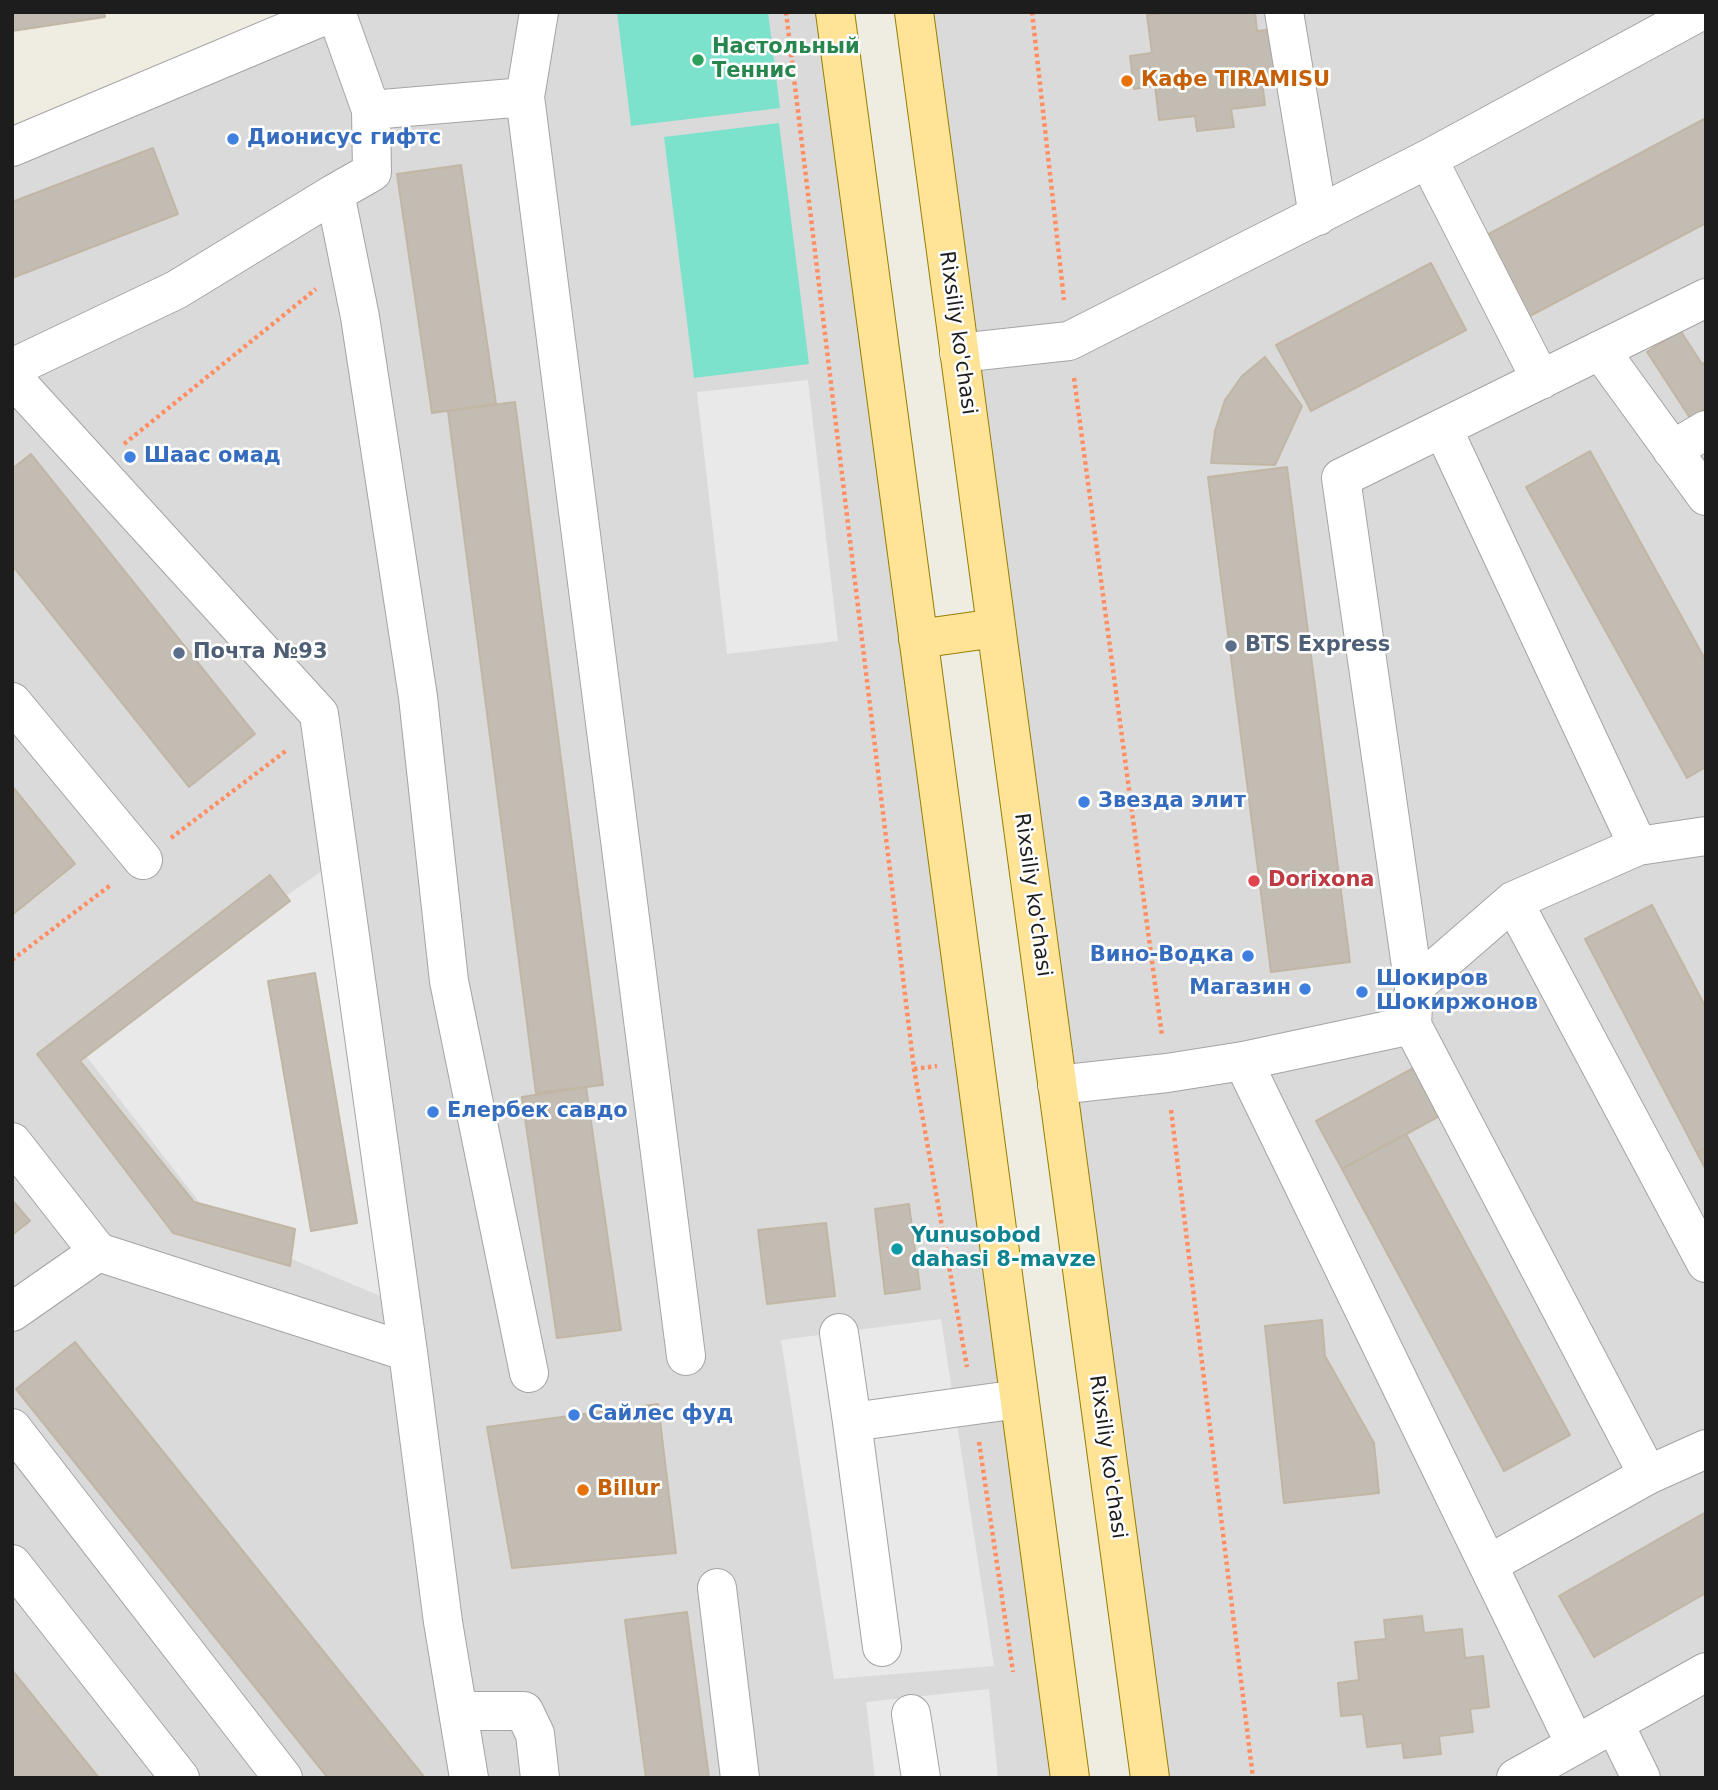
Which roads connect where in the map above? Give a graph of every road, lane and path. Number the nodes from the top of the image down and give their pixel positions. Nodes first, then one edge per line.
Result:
1 (335, 12) edge
2 (539, 12) edge
3 (786, 12) edge
4 (835, 12) edge
5 (914, 12) edge
6 (1031, 12) edge
7 (1284, 12) edge
8 (1699, 12) edge
9 (526, 97) junction
10 (371, 110) junction
11 (12, 147) edge
12 (1428, 159) junction
13 (335, 193) junction
14 (1318, 216) junction
15 (349, 262) junction
16 (1706, 298) edge
17 (1069, 341) junction
18 (1600, 351) junction
19 (960, 353) junction
20 (12, 369) edge
21 (12, 377) edge
22 (1541, 380) junction
23 (1443, 429) junction
24 (1706, 430) edge
25 (1672, 450) junction
26 (94, 467) junction
27 (1706, 496) edge
28 (996, 628) junction
29 (918, 639) junction
30 (12, 702) edge
31 (1706, 836) edge
32 (1638, 846) junction
33 (143, 860) dead end
34 (1513, 901) junction
35 (1414, 987) junction
36 (1412, 1025) junction
37 (1243, 1061) junction
38 (1167, 1073) junction
39 (1057, 1085) junction
40 (12, 1142) edge
41 (98, 1252) junction
42 (1706, 1263) edge
43 (12, 1312) edge
44 (839, 1333) dead end
45 (408, 1352) junction
46 (686, 1356) dead end
47 (529, 1373) dead end
48 (1019, 1399) junction
49 (974, 1407) junction
50 (852, 1422) junction
51 (12, 1428) edge
52 (1706, 1449) edge
53 (1648, 1475) junction
54 (12, 1564) edge
55 (1489, 1564) junction
56 (717, 1588) dead end
57 (883, 1647) dead end
58 (1706, 1672) edge
59 (1015, 1682) dead end
60 (458, 1711) junction
61 (911, 1714) dead end
62 (1614, 1723) junction
63 (1575, 1744) junction
64 (180, 1778) edge
65 (283, 1778) edge
66 (469, 1778) edge
67 (540, 1778) edge
68 (740, 1778) edge
69 (920, 1778) edge
70 (1070, 1778) edge
71 (1150, 1778) edge
72 (1253, 1778) edge
73 (1516, 1778) edge
74 (1641, 1778) edge

1 - 10 street
1 - 11 street
2 - 9 street
3 - 49 path
4 - 29 main road
5 - 19 main road, Rixsiliy ko'chasi
6 - 17 path
7 - 14 street
8 - 12 street
9 - 10 street
9 - 46 street
10 - 13 street
12 - 14 street
12 - 22 street
13 - 15 street
13 - 20 street
14 - 17 street
15 - 26 path
15 - 47 street
16 - 18 street
17 - 19 street
17 - 38 path
18 - 22 street
18 - 25 street
19 - 28 main road, Rixsiliy ko'chasi
21 - 26 street
22 - 23 street
23 - 32 street
23 - 35 street
24 - 25 street
25 - 27 street
26 - 45 street
28 - 29 main road
28 - 39 main road, Rixsiliy ko'chasi
29 - 48 main road
30 - 33 street
31 - 32 street
32 - 34 street
34 - 35 street
34 - 42 street
35 - 36 street
36 - 37 street
36 - 53 street
37 - 38 street
37 - 55 street
38 - 39 street
38 - 72 path
39 - 71 main road, Rixsiliy ko'chasi
40 - 41 street
41 - 43 street
41 - 45 street
44 - 50 street
45 - 60 street
48 - 49 street
48 - 70 main road
49 - 50 street
49 - 59 path
50 - 57 street
51 - 65 street
52 - 53 street
53 - 55 street
54 - 64 street
55 - 63 street
56 - 68 street
58 - 62 street
60 - 66 street
60 - 67 street
61 - 69 street
62 - 63 street
62 - 74 street
63 - 73 street

